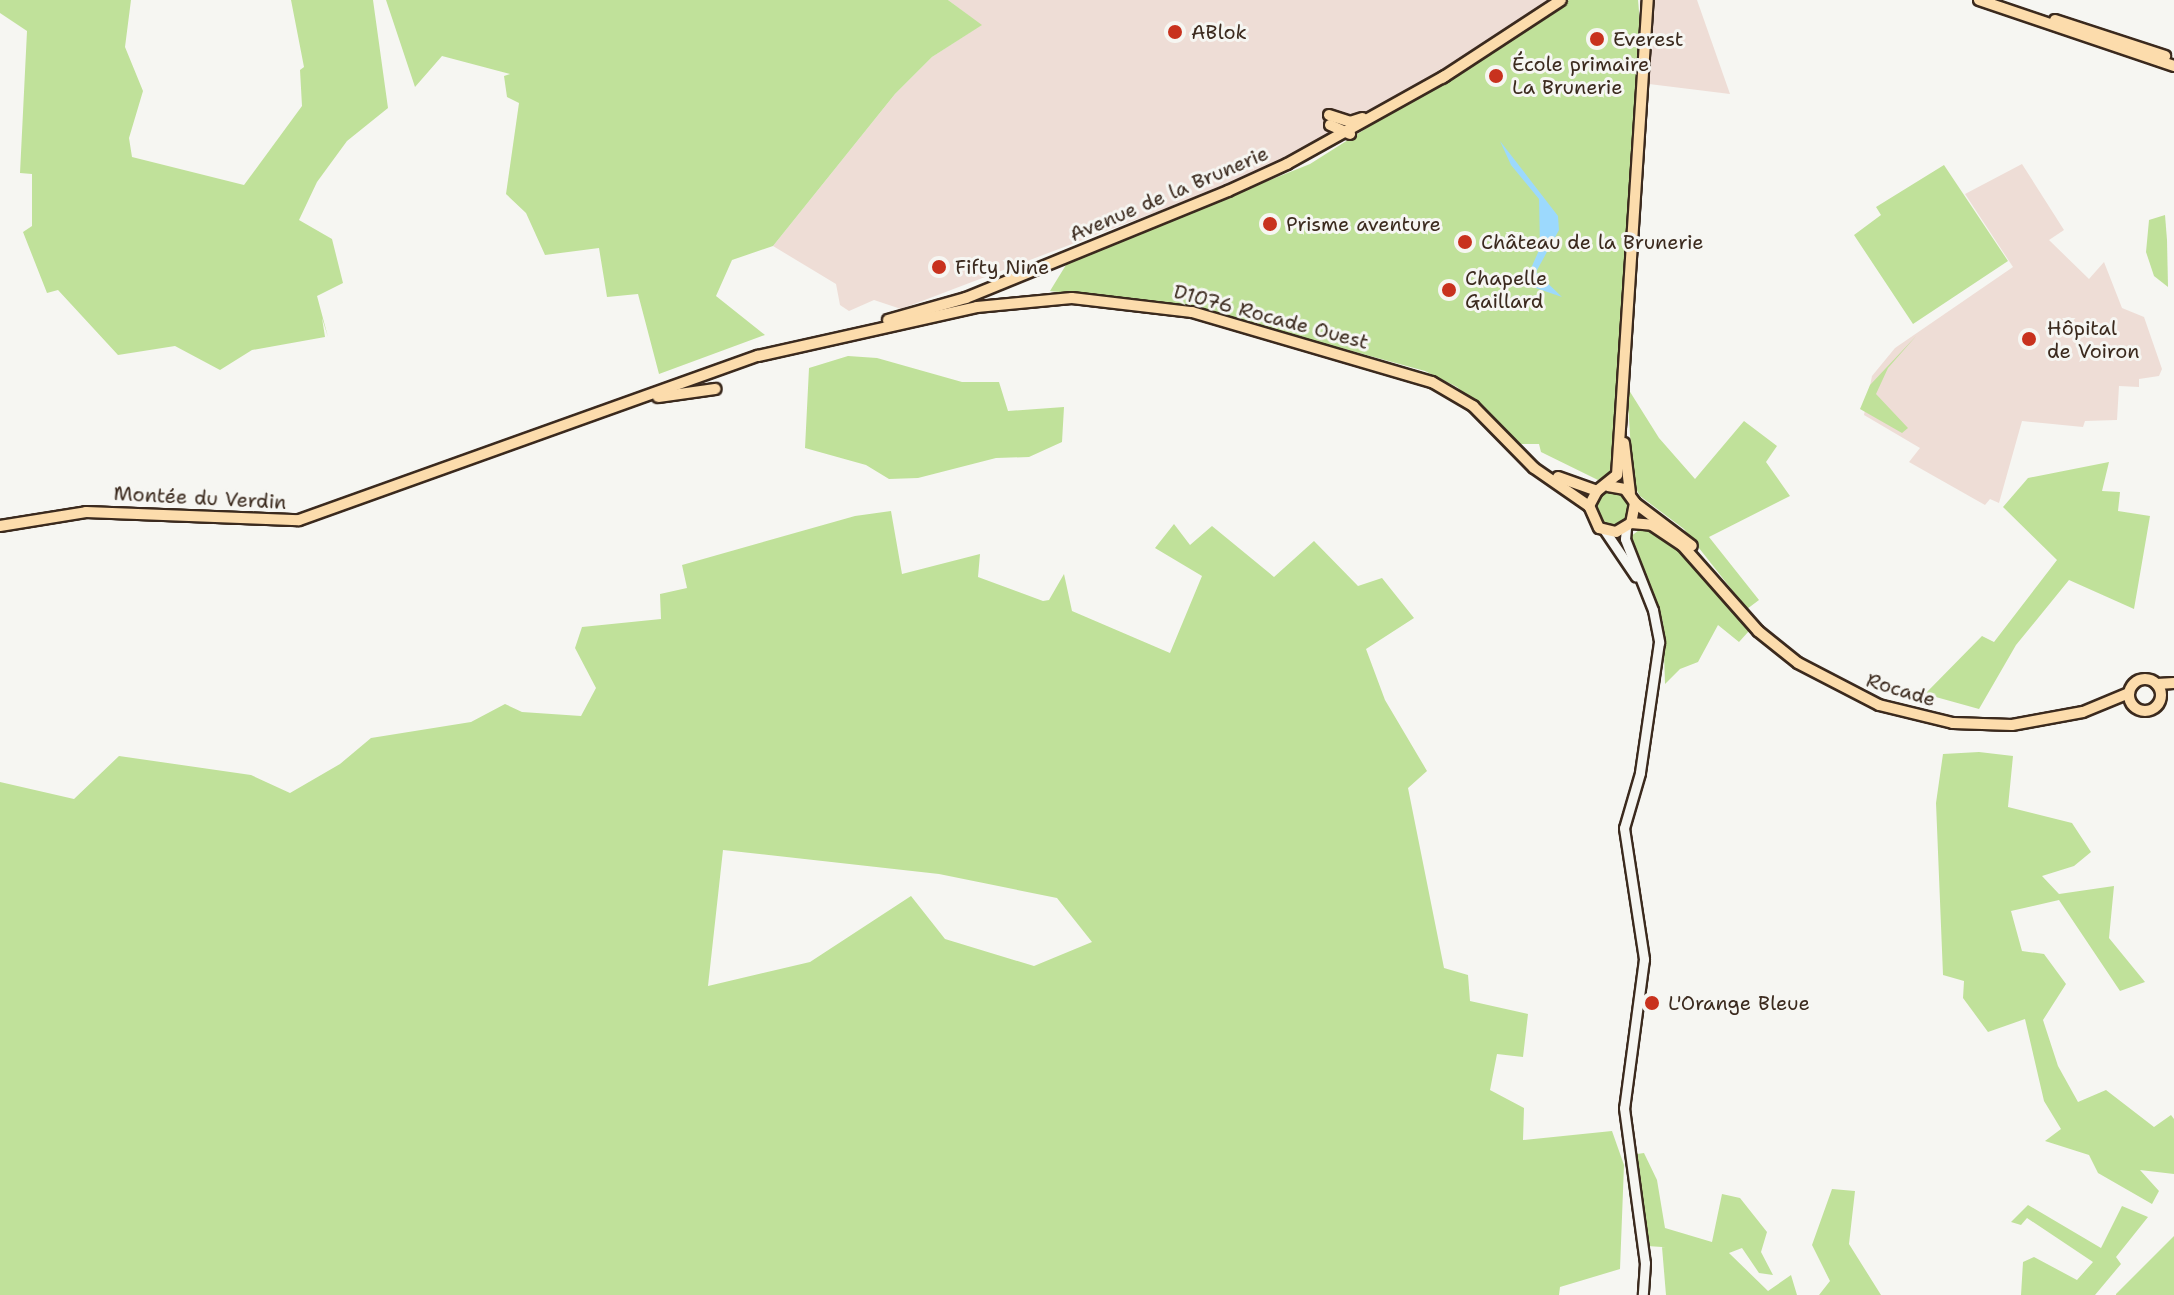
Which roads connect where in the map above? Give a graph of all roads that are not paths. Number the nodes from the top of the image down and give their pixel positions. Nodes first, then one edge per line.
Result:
1 (1561, 0) edge
2 (1646, 0) edge
3 (1979, 0) edge
4 (1994, 0) edge
5 (2107, 39) junction
6 (2174, 63) edge
7 (1445, 76) junction
8 (1399, 99) junction
9 (1330, 115) junction
10 (1349, 133) junction
11 (1327, 143) junction
12 (977, 307) junction
13 (882, 321) junction
14 (715, 389) dead end
15 (1621, 399) junction
16 (636, 400) junction
17 (575, 421) junction
18 (1525, 457) junction
19 (1608, 486) junction
20 (1597, 491) junction
21 (1632, 498) junction
22 (1589, 506) junction
23 (0, 526) edge
24 (1629, 526) junction
25 (1605, 531) junction
26 (1723, 591) junction
27 (1650, 601) junction
28 (2174, 683) edge
29 (2157, 684) junction
30 (2174, 689) edge
31 (2129, 693) junction
32 (2161, 696) junction
33 (2132, 705) junction
34 (2105, 706) junction
35 (1643, 1295) edge

1 - 7 main road, Avenue de la Brunerie
2 - 15 main road
3 - 5 main road
4 - 5 main road
5 - 6 main road
7 - 8 main road, Avenue de la Brunerie
7 - 10 main road, Avenue de la Brunerie
8 - 9 main road
8 - 10 main road, Avenue de la Brunerie
9 - 10 main road
9 - 11 main road
10 - 11 main road, Avenue de la Brunerie
11 - 13 main road, Avenue de la Brunerie
12 - 13 main road
12 - 16 main road
12 - 18 main road, D1076 Rocade Ouest
13 - 17 main road, Avenue de la Brunerie
14 - 16 main road
15 - 19 main road
15 - 21 main road
16 - 17 main road
17 - 23 main road, Montée du Verdin
18 - 20 main road, D1076 Rocade Ouest
18 - 22 main road, D1076 Rocade Ouest
19 - 20 main road
19 - 21 main road
20 - 22 main road
21 - 24 main road
21 - 26 main road, Rocade
22 - 25 main road
24 - 25 main road
24 - 26 main road, Rocade
24 - 27 main road
25 - 27 main road
26 - 34 main road, Rocade
27 - 35 main road
28 - 29 main road
29 - 31 main road
29 - 32 main road
30 - 32 main road
31 - 33 main road
31 - 34 main road, Rocade
32 - 33 main road
33 - 34 main road, Rocade

